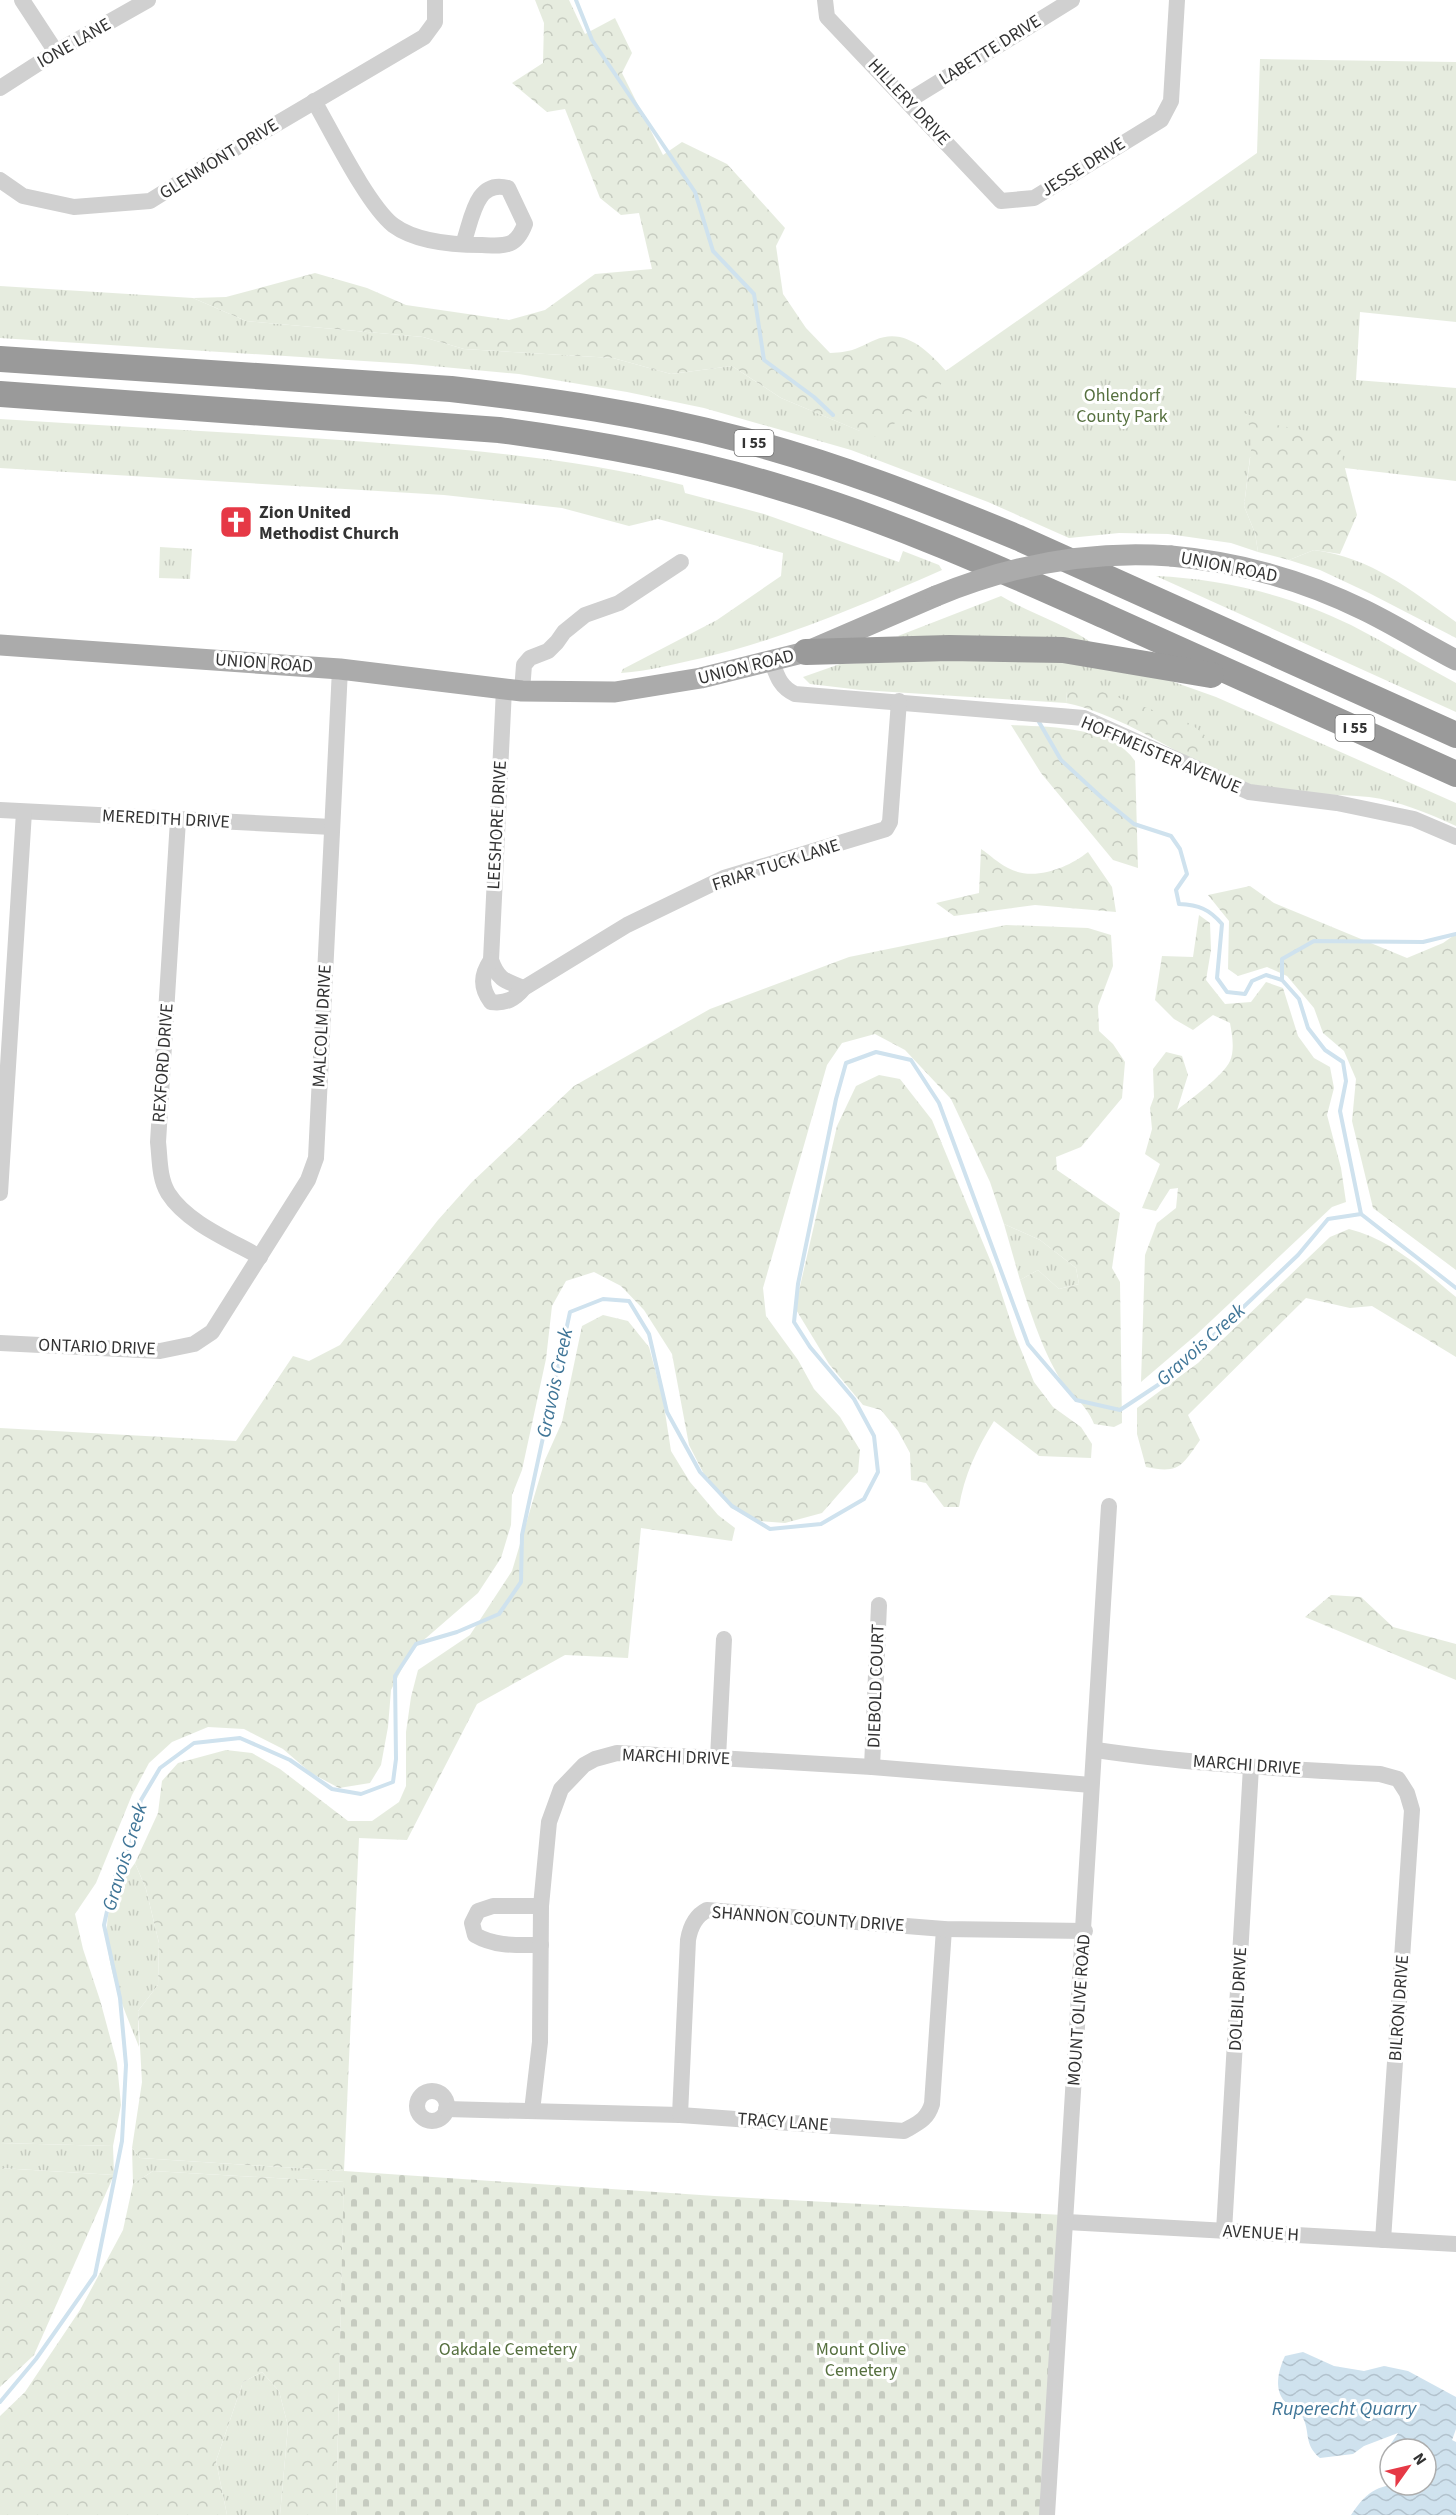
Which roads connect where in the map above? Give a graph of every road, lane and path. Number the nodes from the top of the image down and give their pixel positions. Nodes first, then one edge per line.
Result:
1 (22, 0) edge
2 (148, 0) edge
3 (435, 0) edge
4 (825, 0) edge
5 (1072, 0) edge
6 (1177, 0) edge
7 (56, 52) junction
8 (0, 88) edge
9 (314, 101) junction
10 (908, 101) junction
11 (0, 180) edge
12 (1001, 201) joint
13 (463, 244) dead end
14 (0, 359) edge
15 (0, 394) edge
16 (681, 562) dead end
17 (0, 645) edge
18 (806, 652) junction
19 (1456, 660) edge
20 (772, 662) junction
21 (340, 669) junction
22 (1254, 683) junction
23 (513, 690) junction
24 (899, 701) junction
25 (1456, 735) edge
26 (1456, 774) edge
27 (0, 810) edge
28 (24, 812) junction
29 (178, 820) junction
30 (332, 827) junction
31 (1456, 837) edge
32 (490, 960) junction
33 (524, 988) junction
34 (0, 1193) edge
35 (260, 1257) junction
36 (0, 1343) edge
37 (194, 1344) joint
38 (1109, 1506) dead end
39 (879, 1605) dead end
40 (724, 1639) dead end
41 (1096, 1750) junction
42 (718, 1758) junction
43 (872, 1767) junction
44 (1251, 1767) junction
45 (1398, 1779) joint
46 (1091, 1785) junction
47 (541, 1905) junction
48 (944, 1929) junction
49 (1085, 1931) junction
50 (541, 1945) junction
51 (446, 2109) dead end
52 (532, 2111) junction
53 (680, 2115) junction
54 (1066, 2222) junction
55 (1224, 2231) junction
56 (1383, 2240) junction
57 (1456, 2244) edge
58 (1047, 2515) edge

1 - 7 street
2 - 7 street, IONE LANE
3 - 9 street, GLENMONT DRIVE
4 - 10 street, HILLERY DRIVE
5 - 10 street, LABETTE DRIVE
6 - 12 street, JESSE DRIVE
7 - 8 street, IONE LANE
9 - 11 street, GLENMONT DRIVE
9 - 13 street
10 - 12 street, HILLERY DRIVE
14 - 25 highway, I 55
15 - 22 highway, I 55
16 - 23 street, LEESHORE DRIVE
17 - 21 main road, UNION ROAD
18 - 19 main road, UNION ROAD, bridge
18 - 20 main road, UNION ROAD
18 - 22 highway
20 - 23 main road, UNION ROAD
20 - 24 street, HOFFMEISTER AVENUE
21 - 23 main road, UNION ROAD
21 - 30 street, MALCOLM DRIVE
22 - 26 highway, I 55
23 - 32 street, LEESHORE DRIVE
24 - 31 street, HOFFMEISTER AVENUE
24 - 33 street, FRIAR TUCK LANE
27 - 28 street, MEREDITH DRIVE
28 - 29 street, MEREDITH DRIVE
28 - 34 street
29 - 30 street, MEREDITH DRIVE
29 - 35 street, REXFORD DRIVE
30 - 35 street, MALCOLM DRIVE
32 - 33 street
32 - 33 street, LEESHORE DRIVE
35 - 37 street, MALCOLM DRIVE
36 - 37 street, ONTARIO DRIVE
38 - 41 street, MOUNT OLIVE ROAD
39 - 43 street, DIEBOLD COURT
40 - 42 street
41 - 44 street, MARCHI DRIVE
41 - 46 street, MOUNT OLIVE ROAD
42 - 43 street, MARCHI DRIVE
42 - 47 street, MARCHI DRIVE
43 - 46 street, MARCHI DRIVE
44 - 45 street, MARCHI DRIVE
44 - 55 street, DOLBIL DRIVE
45 - 56 street, BILRON DRIVE
46 - 49 street, MOUNT OLIVE ROAD
47 - 50 street, MARCHI DRIVE
47 - 50 street
48 - 49 street, SHANNON COUNTY DRIVE
48 - 53 street, TRACY LANE
48 - 53 street, SHANNON COUNTY DRIVE
49 - 54 street, MOUNT OLIVE ROAD
50 - 52 street, MARCHI DRIVE
51 - 52 street, TRACY LANE
52 - 53 street, TRACY LANE
54 - 55 street, AVENUE H
54 - 58 street, MOUNT OLIVE ROAD
55 - 56 street, AVENUE H
56 - 57 street, AVENUE H

